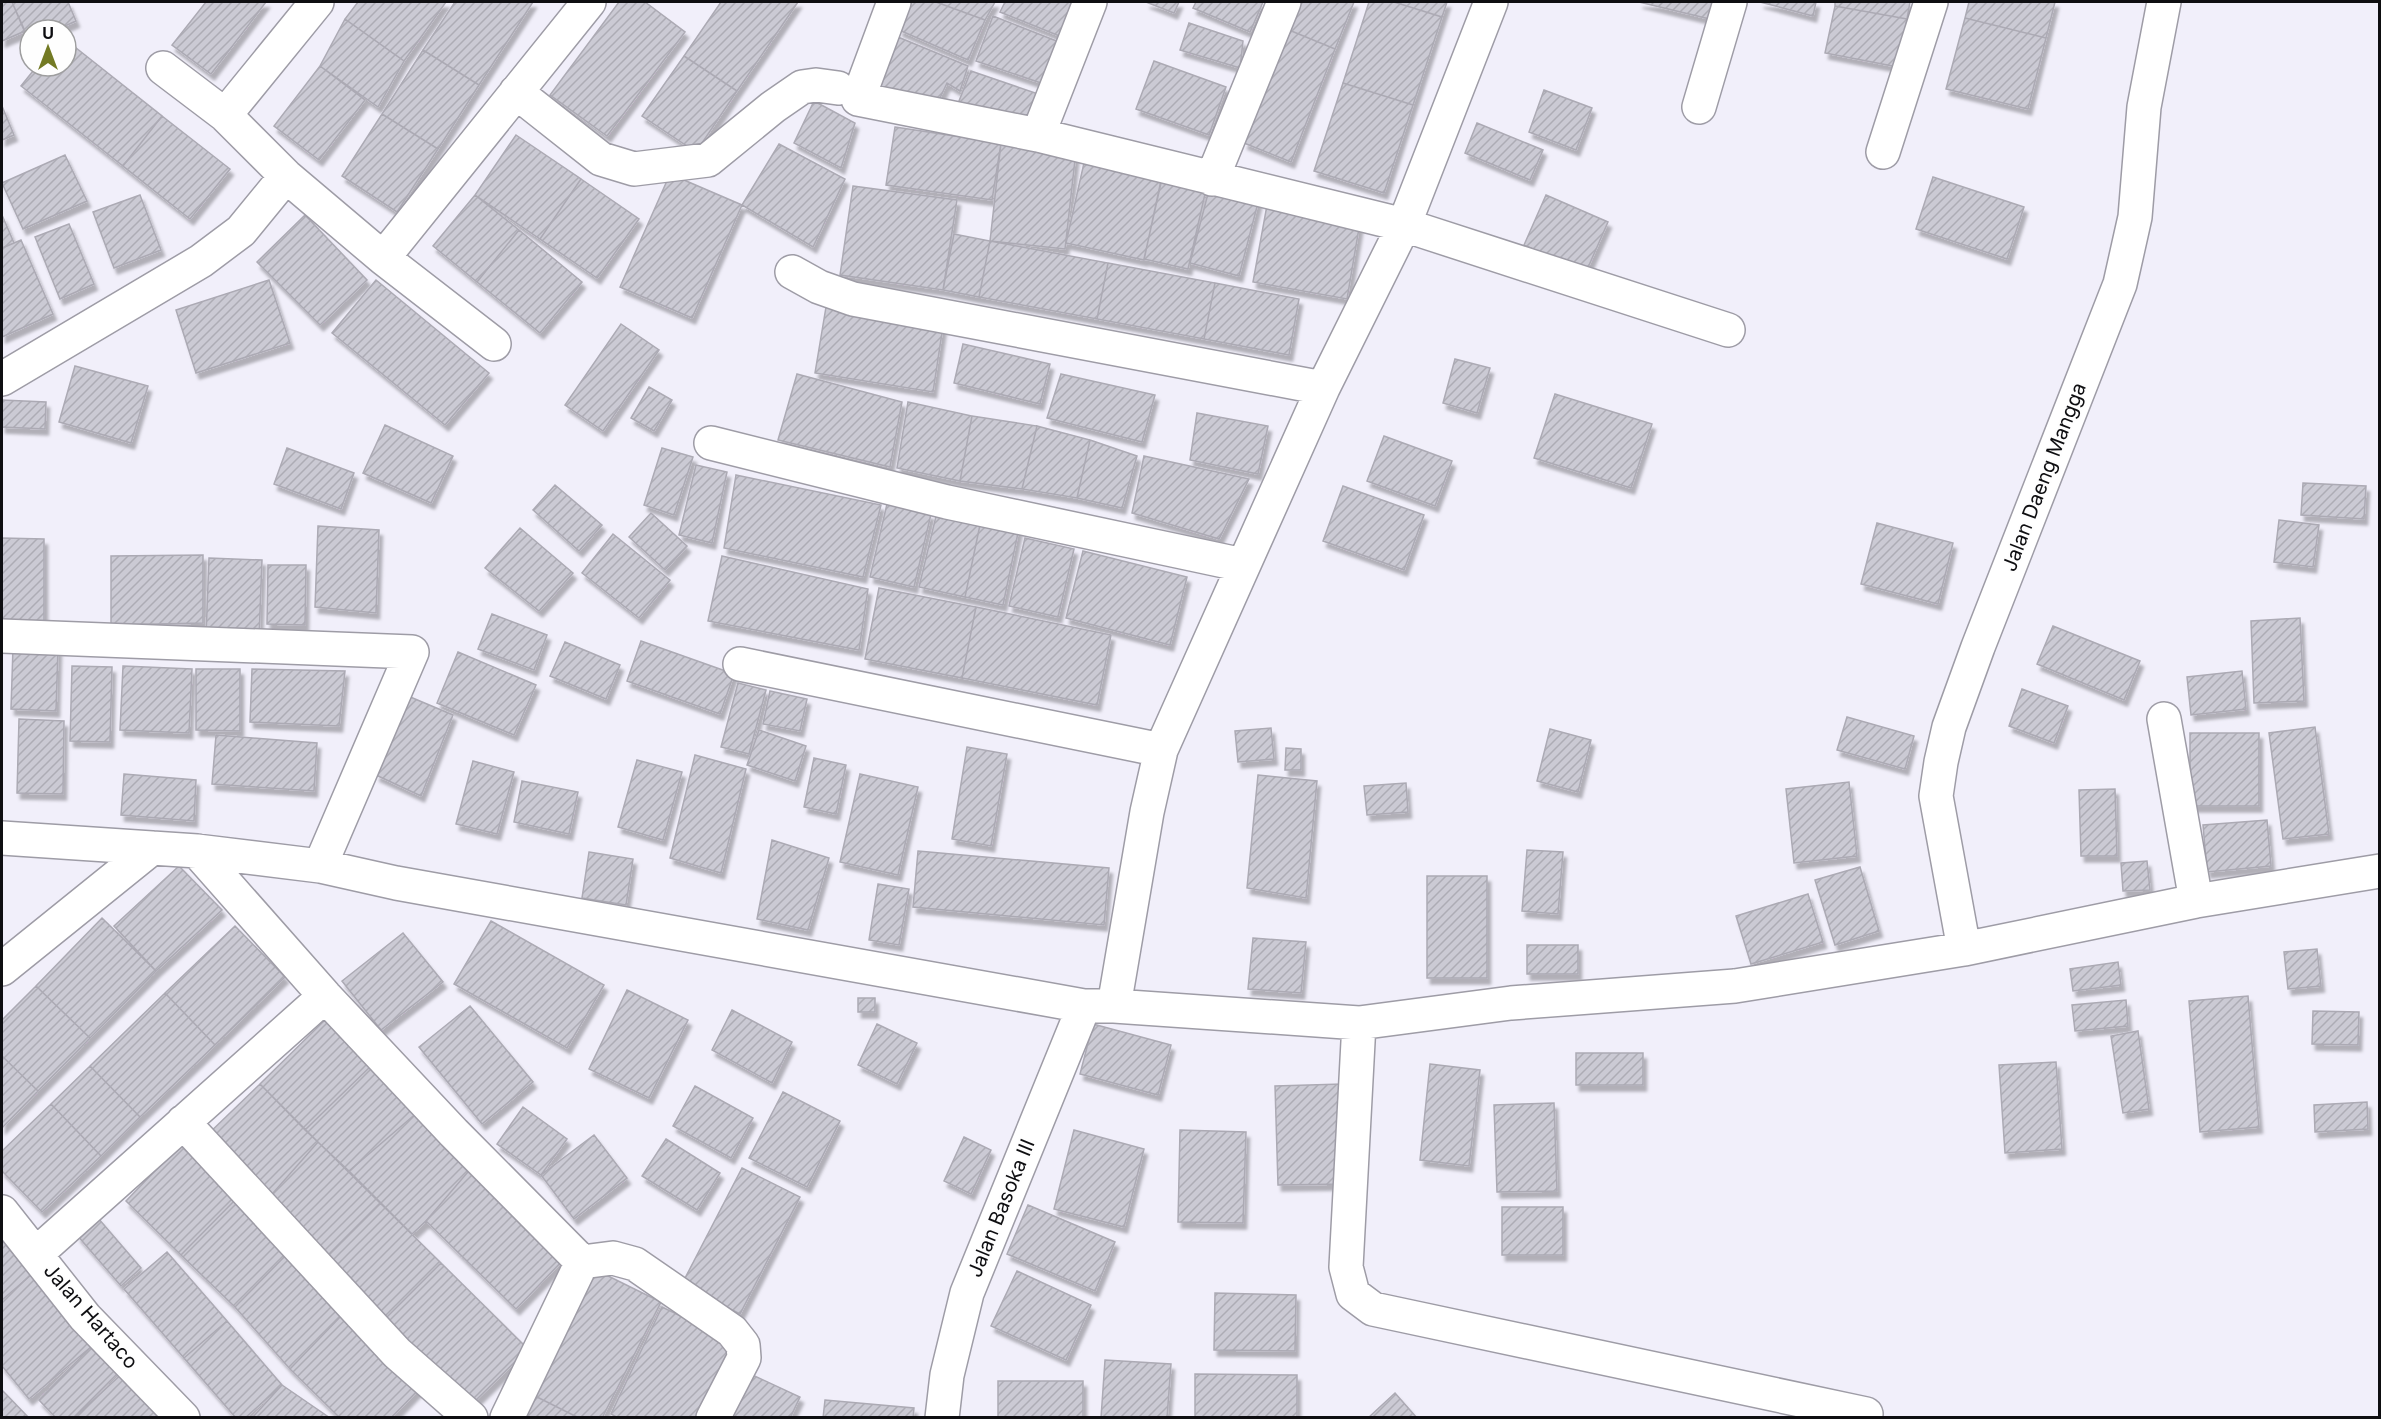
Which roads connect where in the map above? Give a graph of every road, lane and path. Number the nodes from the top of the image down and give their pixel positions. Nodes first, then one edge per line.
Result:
1 (317, 2) edge
2 (589, 2) edge
3 (894, 2) edge
4 (1090, 2) edge
5 (1284, 2) edge
6 (1491, 2) edge
7 (1730, 2) edge
8 (1931, 2) edge
9 (2164, 2) edge
10 (163, 68) dead end
11 (838, 88) dead end
12 (516, 92) junction
13 (1699, 107) dead end
14 (225, 115) junction
15 (1038, 135) junction
16 (1883, 152) dead end
17 (286, 176) junction
18 (1212, 178) junction
19 (1404, 225) junction
20 (383, 258) junction
21 (792, 272) dead end
22 (1728, 330) dead end
23 (494, 344) dead end
24 (5, 367) edge
25 (1323, 388) junction
26 (711, 443) dead end
27 (1244, 566) junction
28 (2, 636) edge
29 (740, 664) dead end
30 (2164, 719) dead end
31 (1161, 750) junction
32 (2, 838) edge
33 (152, 848) junction
34 (197, 851) junction
35 (320, 866) junction
36 (2379, 871) edge
37 (2196, 901) junction
38 (1964, 949) junction
39 (2, 969) edge
40 (325, 996) junction
41 (1099, 1006) junction
42 (1359, 1023) junction
43 (183, 1122) junction
44 (2, 1212) edge
45 (36, 1254) junction
46 (582, 1262) junction
47 (1866, 1414) dead end
48 (183, 1418) edge
49 (471, 1418) edge
50 (507, 1418) edge
51 (713, 1418) edge
52 (942, 1418) edge

1 - 14 street
2 - 12 street
3 - 15 street
4 - 15 street
5 - 18 street
6 - 19 street, Jalan Basoka III
7 - 13 street
8 - 16 street
9 - 38 street, Jalan Daeng Mangga
10 - 14 street
11 - 12 street
12 - 20 street
14 - 17 street
15 - 18 street
17 - 20 street
17 - 24 street
18 - 19 street
19 - 22 street
19 - 25 street, Jalan Basoka III
20 - 23 street
21 - 25 street
25 - 27 street, Jalan Basoka III
26 - 27 street
27 - 31 street, Jalan Basoka III
28 - 35 street
29 - 31 street
30 - 37 street
31 - 41 street, Jalan Basoka III
32 - 33 street
33 - 34 street
33 - 39 street
34 - 35 street
34 - 40 street
35 - 41 street
36 - 37 street
37 - 38 street
38 - 42 street
40 - 43 street
40 - 46 street
41 - 42 street
41 - 52 street, Jalan Basoka III
42 - 47 street
43 - 45 street
43 - 49 street
44 - 45 street, Jalan Hartaco
45 - 48 street, Jalan Hartaco
46 - 50 street
46 - 51 street

